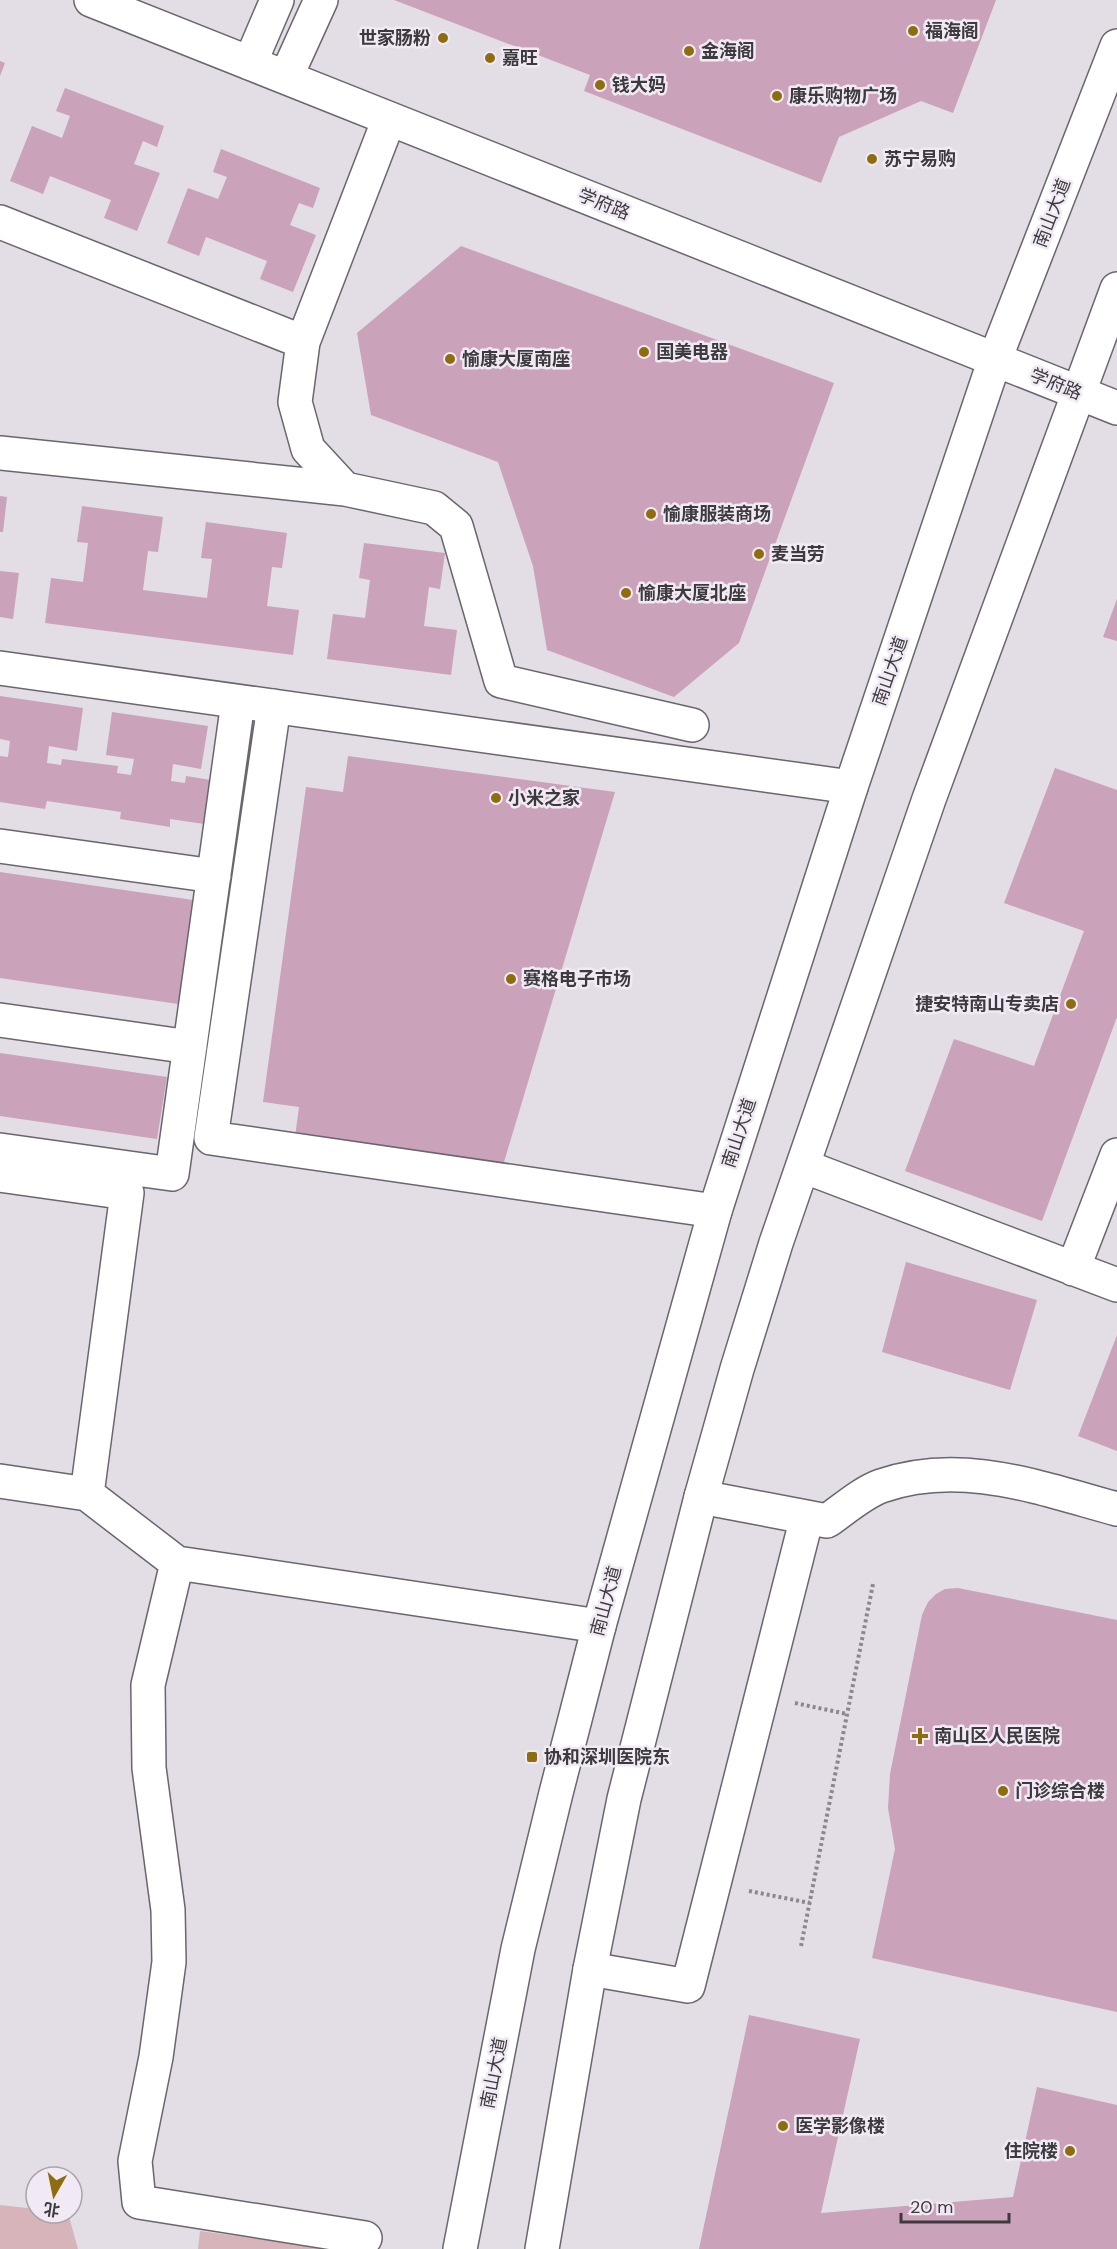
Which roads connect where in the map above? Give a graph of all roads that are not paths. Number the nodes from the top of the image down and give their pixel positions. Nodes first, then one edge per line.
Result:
1 (92, 0) edge
2 (277, 0) edge
3 (321, 0) edge
4 (1117, 46) edge
5 (250, 63) junction
6 (286, 77) junction
7 (389, 118) junction
8 (0, 222) edge
9 (1117, 289) edge
10 (303, 342) junction
11 (995, 359) junction
12 (1078, 393) junction
13 (1117, 408) edge
14 (0, 453) edge
15 (345, 489) junction
16 (0, 668) edge
17 (238, 702) junction
18 (274, 706) junction
19 (692, 725) dead end
20 (851, 787) junction
21 (0, 846) edge
22 (214, 876) junction
23 (0, 1020) edge
24 (190, 1047) junction
25 (0, 1150) edge
26 (1117, 1155) edge
27 (803, 1166) junction
28 (0, 1175) edge
29 (714, 1211) junction
30 (1072, 1269) junction
31 (1117, 1285) edge
32 (0, 1481) edge
33 (87, 1494) junction
34 (701, 1497) junction
35 (1117, 1509) edge
36 (807, 1517) junction
37 (177, 1563) junction
38 (599, 1626) junction
39 (590, 1969) junction
40 (365, 2238) dead end
41 (460, 2249) edge
42 (542, 2249) edge

1 - 5 main road, 学府路
2 - 5 main road
3 - 6 main road
4 - 11 main road, 南山大道
5 - 6 main road, 学府路
6 - 7 main road, 学府路
7 - 10 main road
7 - 11 main road, 学府路
8 - 10 main road
9 - 12 main road
10 - 15 main road
11 - 12 main road, 学府路
11 - 20 main road, 南山大道
12 - 13 main road, 学府路
12 - 27 main road
14 - 15 main road
15 - 19 main road
16 - 17 main road
17 - 18 main road
17 - 22 main road
18 - 20 main road
18 - 29 main road
20 - 29 main road, 南山大道
21 - 22 main road
22 - 24 main road
23 - 24 main road
24 - 25 main road
26 - 30 main road
27 - 30 main road
27 - 34 main road
28 - 33 main road
29 - 38 main road, 南山大道
30 - 31 main road
32 - 33 main road
33 - 37 main road
34 - 36 main road
34 - 39 main road
35 - 36 main road
36 - 39 main road
37 - 38 main road
37 - 40 main road
38 - 41 main road, 南山大道
39 - 42 main road

